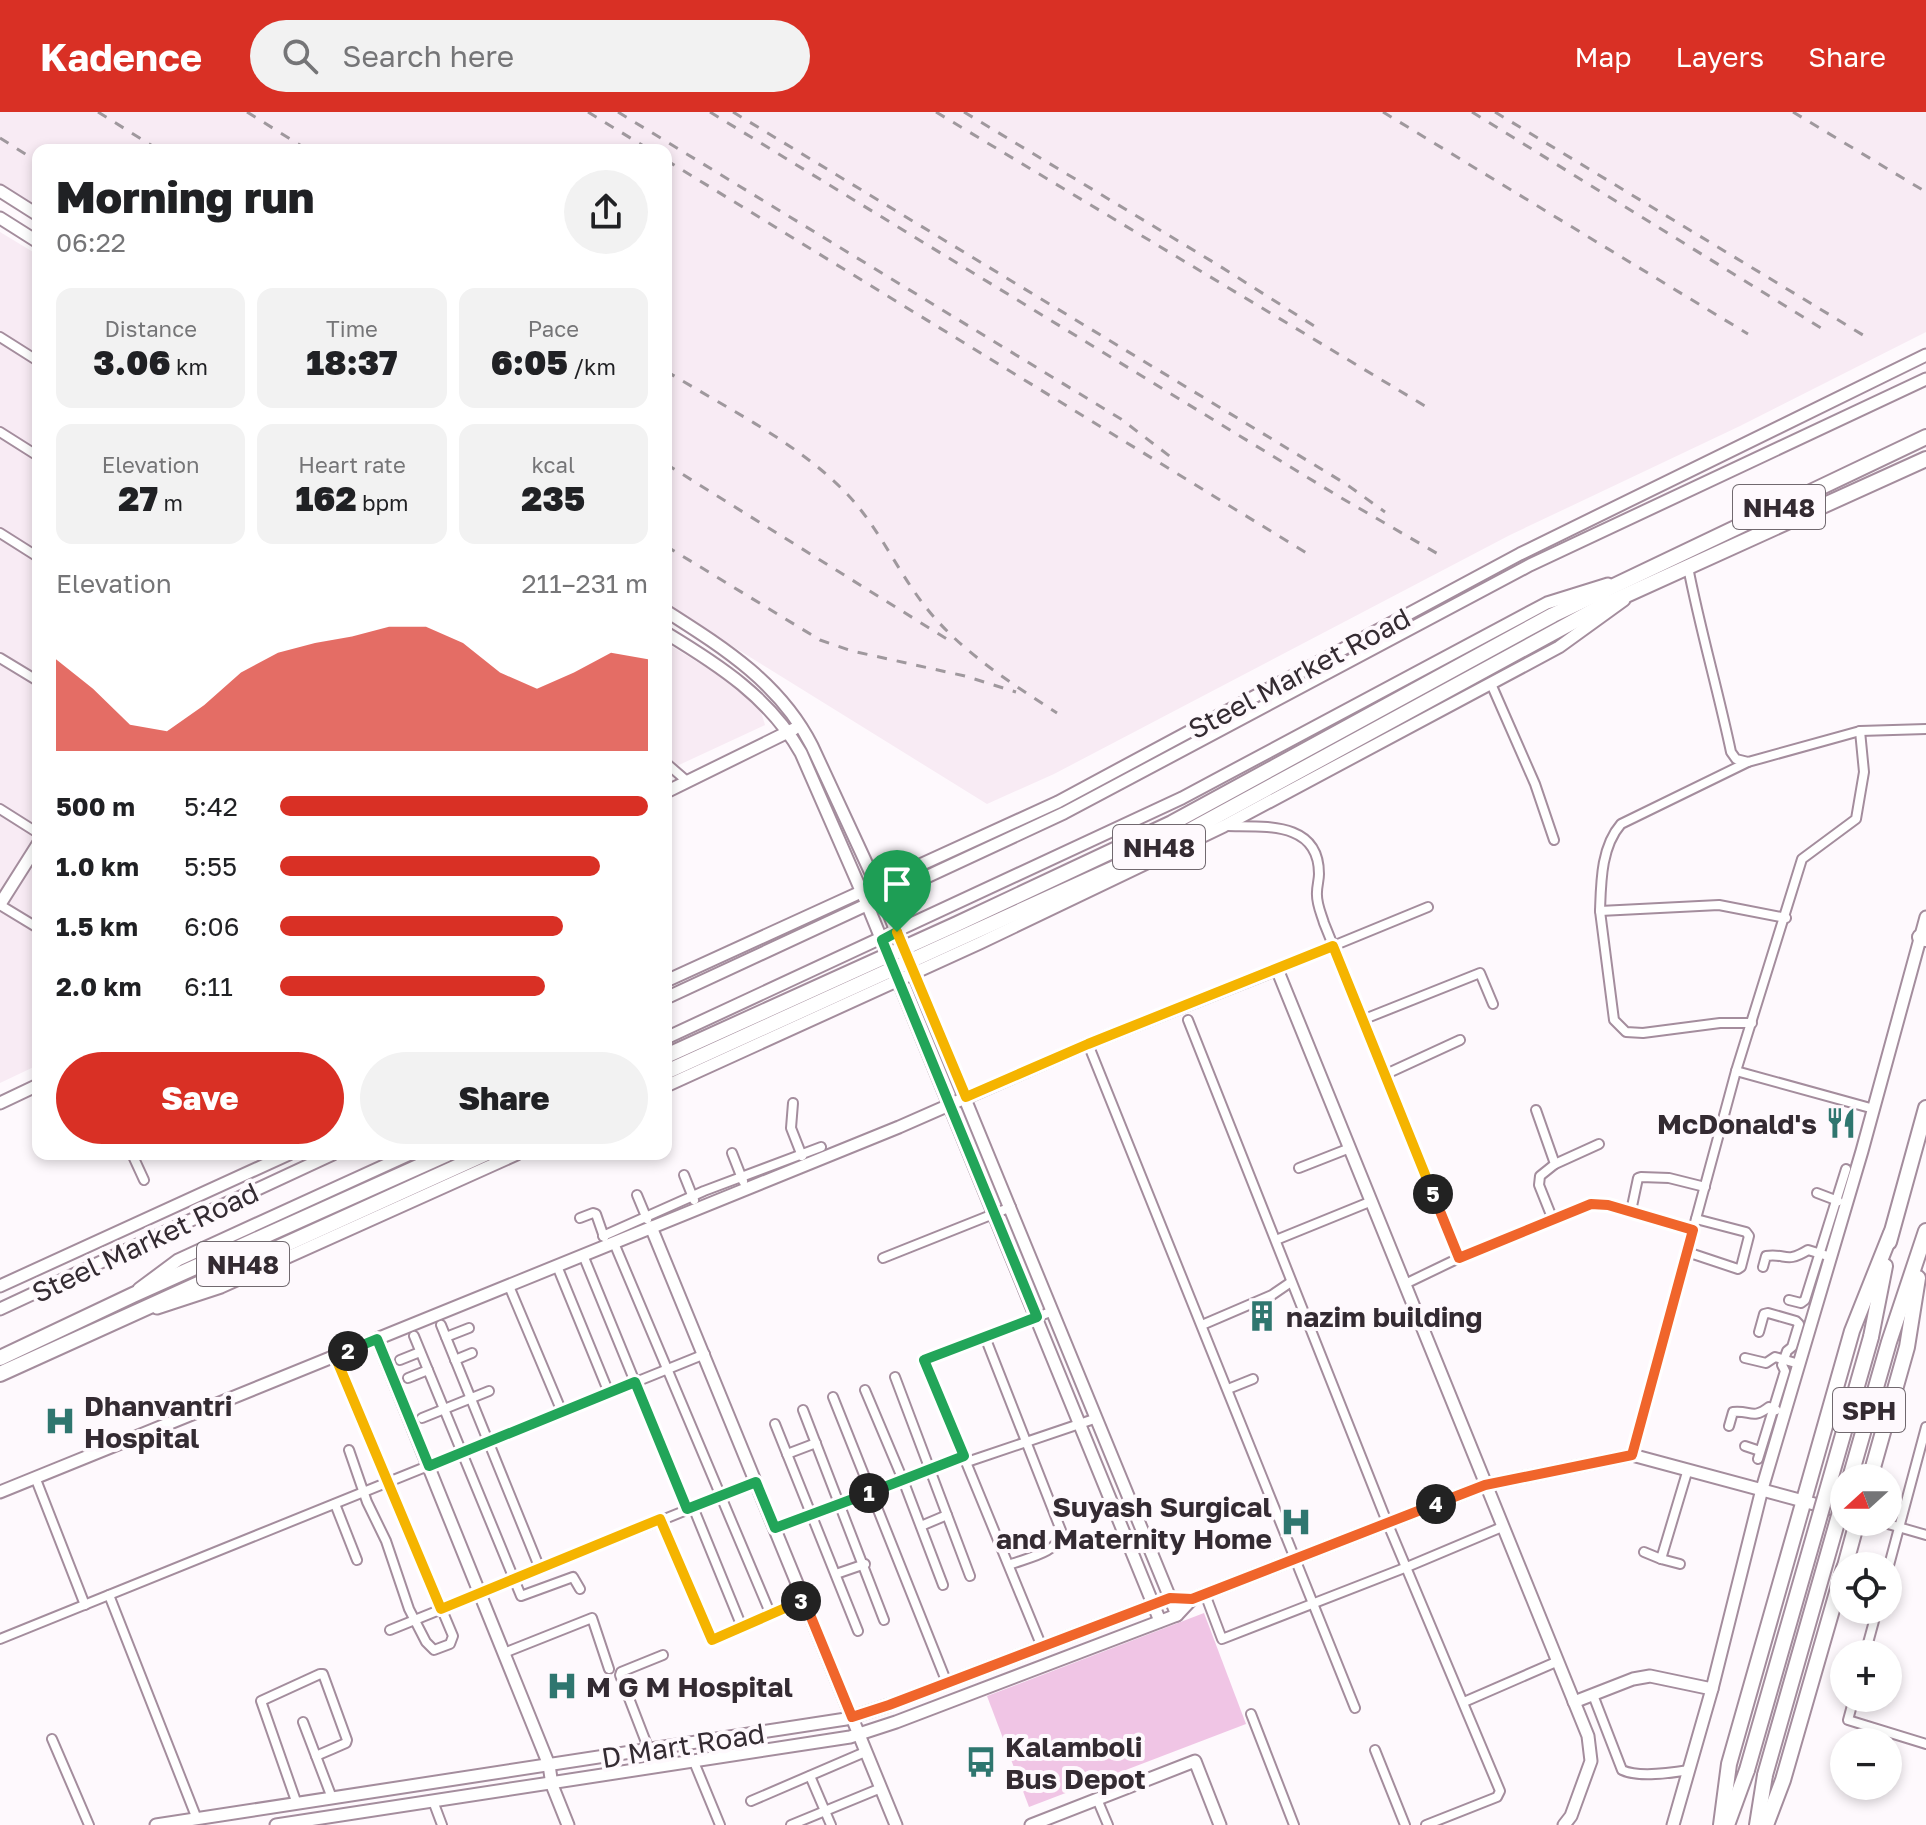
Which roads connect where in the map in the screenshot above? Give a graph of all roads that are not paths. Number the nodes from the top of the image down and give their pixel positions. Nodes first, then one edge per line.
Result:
1 (0, 191) edge
2 (32, 211) edge
3 (0, 218) edge
4 (32, 238) edge
5 (0, 337) edge
6 (1926, 355) edge
7 (32, 357) edge
8 (1926, 379) edge
9 (0, 432) edge
10 (1926, 437) edge
11 (32, 452) edge
12 (1926, 459) edge
13 (0, 533) edge
14 (32, 553) edge
15 (1688, 566) junction
16 (1634, 584) junction
17 (672, 615) edge
18 (672, 637) edge
19 (0, 658) edge
20 (32, 677) edge
21 (1492, 686) junction
22 (801, 725) junction
23 (1926, 729) edge
24 (789, 731) junction
25 (1860, 731) junction
26 (1748, 762) junction
27 (672, 768) edge
28 (688, 782) junction
29 (672, 789) edge
30 (0, 809) edge
31 (1224, 826) junction
32 (32, 829) edge
33 (1554, 840) dead end
34 (32, 853) edge
35 (876, 885) junction
36 (861, 891) junction
37 (882, 897) junction
38 (0, 904) edge
39 (867, 904) junction
40 (1428, 907) dead end
41 (1600, 911) junction
42 (1926, 917) edge
43 (1786, 918) junction
44 (32, 924) edge
45 (897, 932) junction
46 (1923, 938) edge
47 (882, 940) junction
48 (1333, 946) junction
49 (909, 961) junction
50 (699, 966) junction
51 (893, 968) junction
52 (1277, 969) junction
53 (672, 978) edge
54 (706, 980) junction
55 (672, 995) edge
56 (1493, 1004) dead end
57 (1188, 1020) dead end
58 (1362, 1020) junction
59 (1752, 1023) junction
60 (672, 1035) edge
61 (1460, 1040) dead end
62 (1088, 1044) junction
63 (672, 1054) edge
64 (672, 1069) edge
65 (1736, 1071) junction
66 (1384, 1075) junction
67 (672, 1083) edge
68 (32, 1088) edge
69 (966, 1097) junction
70 (0, 1103) edge
71 (793, 1103) dead end
72 (950, 1104) junction
73 (1926, 1108) edge
74 (1874, 1109) junction
75 (1536, 1110) dead end
76 (1599, 1144) dead end
77 (821, 1147) dead end
78 (1350, 1148) junction
79 (732, 1153) dead end
80 (804, 1159) junction
81 (135, 1160) edge
82 (276, 1160) edge
83 (320, 1160) edge
84 (397, 1160) edge
85 (434, 1160) edge
86 (472, 1160) edge
87 (504, 1160) edge
88 (1555, 1164) junction
89 (1299, 1168) dead end
90 (1846, 1169) dead end
91 (684, 1175) dead end
92 (144, 1180) dead end
93 (744, 1184) junction
94 (1705, 1187) junction
95 (1817, 1193) dead end
96 (637, 1195) dead end
97 (692, 1196) junction
98 (1372, 1201) junction
99 (1841, 1202) junction
100 (1011, 1207) junction
101 (697, 1209) junction
102 (1631, 1211) junction
103 (162, 1212) junction
104 (994, 1213) junction
105 (580, 1218) dead end
106 (1696, 1219) junction
107 (1553, 1220) junction
108 (649, 1222) junction
109 (171, 1229) junction
110 (1693, 1230) junction
111 (1891, 1233) junction
112 (1924, 1237) edge
113 (1276, 1240) junction
114 (608, 1241) junction
115 (1687, 1252) junction
116 (1818, 1253) junction
117 (583, 1255) junction
118 (1831, 1257) junction
119 (883, 1258) dead end
120 (1459, 1258) junction
121 (557, 1266) junction
122 (1763, 1267) dead end
123 (1291, 1282) junction
124 (1405, 1284) junction
125 (0, 1286) edge
126 (509, 1286) junction
127 (133, 1295) junction
128 (1789, 1300) dead end
129 (0, 1309) edge
130 (1053, 1311) junction
131 (136, 1312) junction
132 (1037, 1317) junction
133 (441, 1325) dead end
134 (1202, 1325) junction
135 (469, 1328) dead end
136 (1759, 1332) dead end
137 (414, 1336) dead end
138 (446, 1337) junction
139 (985, 1337) junction
140 (377, 1339) junction
141 (420, 1352) junction
142 (472, 1353) dead end
143 (705, 1354) junction
144 (335, 1356) junction
145 (0, 1358) edge
146 (1745, 1358) dead end
147 (400, 1360) dead end
148 (455, 1360) junction
149 (1784, 1360) junction
150 (1799, 1364) junction
151 (668, 1369) junction
152 (428, 1370) junction
153 (0, 1374) edge
154 (895, 1377) dead end
155 (408, 1378) dead end
156 (1253, 1379) dead end
157 (635, 1382) junction
158 (1228, 1389) junction
159 (865, 1390) dead end
160 (489, 1391) dead end
161 (609, 1393) junction
162 (833, 1397) dead end
163 (471, 1399) junction
164 (444, 1409) junction
165 (803, 1410) dead end
166 (1779, 1411) junction
167 (562, 1412) junction
168 (422, 1418) dead end
169 (1097, 1418) junction
170 (775, 1424) dead end
171 (1080, 1424) junction
172 (1729, 1426) dead end
173 (1926, 1427) edge
174 (488, 1442) junction
175 (1027, 1442) junction
176 (816, 1443) junction
177 (1745, 1446) dead end
178 (349, 1450) dead end
179 (462, 1452) junction
180 (787, 1454) junction
181 (1632, 1455) junction
182 (966, 1459) junction
183 (1854, 1464) edge
184 (1874, 1464) edge
185 (429, 1466) junction
186 (1688, 1469) junction
187 (931, 1470) junction
188 (35, 1477) junction
189 (903, 1480) junction
190 (388, 1482) junction
191 (756, 1482) junction
192 (1485, 1485) junction
193 (1762, 1489) junction
194 (0, 1492) edge
195 (363, 1492) junction
196 (872, 1492) junction
197 (719, 1496) junction
198 (1804, 1501) junction
199 (841, 1503) junction
200 (335, 1504) junction
201 (690, 1508) junction
202 (1830, 1508) edge
203 (812, 1514) junction
204 (947, 1515) junction
205 (1902, 1516) edge
206 (660, 1519) junction
207 (1387, 1522) junction
208 (921, 1526) junction
209 (1502, 1527) junction
210 (775, 1528) junction
211 (1902, 1528) edge
212 (1926, 1535) edge
213 (1833, 1536) edge
214 (1644, 1552) dead end
215 (1297, 1558) junction
216 (1661, 1559) junction
217 (357, 1560) dead end
218 (865, 1564) junction
219 (1680, 1564) dead end
220 (1009, 1565) junction
221 (1407, 1567) junction
222 (540, 1569) junction
223 (836, 1574) junction
224 (970, 1576) dead end
225 (513, 1580) junction
226 (943, 1585) dead end
227 (580, 1589) dead end
228 (480, 1593) junction
229 (1205, 1594) junction
230 (109, 1595) junction
231 (1170, 1598) junction
232 (1192, 1599) junction
233 (804, 1600) junction
234 (1315, 1603) junction
235 (1154, 1604) junction
236 (85, 1605) junction
237 (441, 1609) junction
238 (771, 1615) junction
239 (1177, 1615) junction
240 (1830, 1616) edge
241 (415, 1620) junction
242 (884, 1620) dead end
243 (1160, 1621) junction
244 (742, 1627) junction
245 (390, 1630) dead end
246 (858, 1631) dead end
247 (0, 1639) edge
248 (1042, 1647) junction
249 (504, 1653) junction
250 (663, 1655) dead end
251 (1556, 1662) junction
252 (609, 1669) dead end
253 (976, 1673) junction
254 (947, 1683) junction
255 (1712, 1689) junction
256 (982, 1690) junction
257 (1593, 1695) junction
258 (1464, 1702) junction
259 (1574, 1702) junction
260 (1355, 1708) dead end
261 (1850, 1712) edge
262 (1251, 1714) dead end
263 (852, 1717) junction
264 (303, 1722) dead end
265 (858, 1734) junction
266 (52, 1739) dead end
267 (1926, 1744) edge
268 (649, 1750) junction
269 (1375, 1750) dead end
270 (865, 1752) junction
271 (316, 1756) junction
272 (694, 1762) junction
273 (549, 1765) junction
274 (1689, 1770) junction
275 (810, 1776) junction
276 (552, 1785) junction
277 (881, 1788) junction
278 (332, 1798) junction
279 (1097, 1799) junction
280 (433, 1801) junction
281 (751, 1801) dead end
282 (302, 1803) junction
283 (825, 1811) junction
284 (197, 1819) junction
285 (309, 1823) edge
286 (89, 1825) edge
287 (156, 1825) edge
288 (276, 1825) edge
289 (442, 1825) edge
290 (568, 1825) edge
291 (720, 1825) edge
292 (791, 1825) edge
293 (831, 1825) edge
294 (896, 1825) edge
295 (1031, 1825) edge
296 (1108, 1825) edge
297 (1220, 1825) edge
298 (1294, 1825) edge
299 (1405, 1825) edge
300 (1426, 1825) edge
301 (1564, 1825) edge
302 (1673, 1825) edge
303 (1724, 1825) edge
304 (1757, 1825) edge
305 (1766, 1825) edge

1 - 2 street
3 - 4 street
5 - 7 street
6 - 35 street, Steel Market Road
8 - 37 street, Steel Market Road
9 - 11 street
10 - 16 highway, NH48
12 - 15 highway, NH48
13 - 14 street
15 - 16 highway, NH48
15 - 26 street
16 - 21 street
16 - 45 street
16 - 49 highway, NH48
17 - 22 street
18 - 24 street
19 - 20 street
21 - 31 street
21 - 33 street
22 - 24 street
22 - 35 street
23 - 25 street
24 - 28 street
24 - 36 street
25 - 26 street
25 - 43 street
26 - 41 street
27 - 28 street
28 - 29 street
30 - 32 street
31 - 48 street
31 - 49 street
34 - 38 street
35 - 36 street, Steel Market Road
35 - 37 street
36 - 39 street
36 - 50 street, Steel Market Road
37 - 39 street, Steel Market Road
37 - 45 street
38 - 44 street
39 - 47 street
39 - 54 street, Steel Market Road
40 - 48 street
41 - 43 street
41 - 59 street
42 - 46 street
43 - 59 street
45 - 47 street
45 - 49 street
46 - 74 street
47 - 51 street
47 - 60 street
48 - 52 street
48 - 58 street
49 - 51 highway, NH48
49 - 51 street
49 - 69 street
50 - 53 street, Steel Market Road
50 - 54 street
51 - 63 highway, NH48
51 - 64 highway, NH48
51 - 67 street
51 - 72 street
52 - 62 street
52 - 78 street
54 - 55 street, Steel Market Road
56 - 58 street
57 - 113 street
58 - 66 street
59 - 65 street
61 - 66 street
62 - 69 street
62 - 134 street
65 - 74 street
65 - 94 street
66 - 120 street
68 - 70 street
69 - 72 street
69 - 100 street
71 - 80 street
72 - 80 street
72 - 104 street
73 - 111 highway, SPH
74 - 99 street
75 - 88 street
76 - 88 street
77 - 80 street
78 - 89 street
78 - 98 street
79 - 93 street
80 - 93 street
81 - 92 street
82 - 103 street, Steel Market Road
83 - 109 street, Steel Market Road
84 - 127 street
85 - 127 highway, NH48
86 - 131 highway, NH48
87 - 131 street
88 - 107 street
90 - 99 street
91 - 97 street
93 - 97 street
93 - 101 street
94 - 102 street
94 - 106 street
95 - 99 street
96 - 108 street
97 - 101 street
97 - 108 street
98 - 113 street
98 - 124 street
99 - 116 street
99 - 118 street
100 - 104 street
100 - 130 street
101 - 108 street
102 - 107 street
102 - 110 street
103 - 109 street
103 - 125 street, Steel Market Road
104 - 119 street
104 - 132 street
105 - 114 street
106 - 110 street
106 - 115 street
107 - 120 street
108 - 114 street
108 - 143 street
109 - 129 street, Steel Market Road
110 - 115 street
111 - 198 highway
111 - 303 highway, SPH, bridge
112 - 183 highway, SPH
112 - 184 highway
113 - 123 street
114 - 117 street
114 - 151 street
115 - 181 street
116 - 118 street
116 - 122 street
116 - 128 street
117 - 121 street
117 - 157 street
118 - 150 street
120 - 124 street
121 - 126 street
121 - 161 street
123 - 134 street
123 - 207 street
124 - 192 street
126 - 140 street
126 - 167 street
127 - 145 highway, NH48
130 - 132 street
130 - 169 street
131 - 153 highway, NH48
132 - 139 street
132 - 171 street
133 - 138 street
134 - 158 street
135 - 138 street
136 - 149 street
137 - 141 street
138 - 148 street
139 - 175 street
139 - 182 street
140 - 144 street
140 - 185 street
141 - 147 street
141 - 152 street
142 - 148 street
143 - 151 street
143 - 191 street
144 - 188 street
144 - 190 street
146 - 149 street
148 - 163 street
149 - 150 street
149 - 166 street
150 - 166 street
151 - 157 street
151 - 197 street
152 - 155 street
152 - 164 street
154 - 187 street
156 - 158 street
157 - 161 street
157 - 201 street
158 - 215 street
159 - 189 street
160 - 163 street
161 - 167 street
162 - 196 street
163 - 164 street
163 - 174 street
164 - 168 street
164 - 179 street
165 - 176 street
166 - 172 street
166 - 177 street
166 - 193 street
167 - 174 street
169 - 171 street
169 - 231 street
170 - 180 street
171 - 175 street
171 - 235 street
173 - 205 street
174 - 179 street
174 - 222 street
175 - 182 street
175 - 220 street
176 - 180 street
176 - 199 street
178 - 195 street
179 - 185 street
179 - 225 street
180 - 203 street
181 - 186 street, D Mart Road
181 - 192 street, D Mart Road
182 - 187 street
182 - 220 street
185 - 190 street
185 - 228 street
186 - 193 street, D Mart Road
186 - 216 street
187 - 189 street
187 - 204 street
188 - 194 street
188 - 236 street
189 - 196 street
189 - 208 street
190 - 195 street
190 - 237 street
191 - 197 street
191 - 210 street
192 - 207 street, D Mart Road
192 - 209 street
193 - 198 street, D Mart Road
193 - 255 street
195 - 200 street
195 - 241 street
196 - 199 street
196 - 254 street
197 - 201 street
197 - 238 street
198 - 202 street, D Mart Road
198 - 303 highway
199 - 203 street
199 - 218 street
200 - 217 street
200 - 230 street
201 - 206 street
201 - 244 street
203 - 210 street
203 - 223 street
204 - 208 street
204 - 224 street
206 - 222 street
206 - 244 street
207 - 215 street, D Mart Road
207 - 221 street
208 - 226 street
209 - 221 street
209 - 251 street
210 - 233 street
211 - 212 street
213 - 304 highway, bridge
214 - 216 street
215 - 229 street, D Mart Road
215 - 234 street
216 - 219 street
218 - 223 street
218 - 242 street
220 - 248 street
221 - 234 street
221 - 258 street
222 - 225 street
223 - 246 street
225 - 227 street
225 - 228 street
228 - 237 street
228 - 249 street
229 - 232 street, D Mart Road
229 - 234 street
230 - 236 street
230 - 284 street
231 - 232 street, D Mart Road
231 - 235 street, D Mart Road
231 - 239 street
232 - 239 street, D Mart Road
233 - 238 street
233 - 263 street
234 - 260 street
235 - 243 street
235 - 248 street, D Mart Road
236 - 247 street
237 - 241 street
237 - 241 street
238 - 244 street
239 - 243 street, D Mart Road
240 - 305 highway
241 - 245 street
243 - 256 street, D Mart Road
248 - 253 street, D Mart Road
249 - 252 street
249 - 273 street
250 - 268 street
251 - 258 street
251 - 259 street
253 - 254 street, D Mart Road
253 - 256 street
254 - 263 street, D Mart Road
255 - 257 street
255 - 274 street
256 - 265 street, D Mart Road
257 - 259 street
257 - 274 street
258 - 300 street
259 - 301 street
261 - 267 street
262 - 298 street
263 - 265 street
263 - 268 street, D Mart Road
264 - 271 street
265 - 270 street
265 - 272 street, D Mart Road
266 - 286 street
268 - 273 street, D Mart Road
269 - 299 street
270 - 275 street
270 - 277 street
271 - 278 street
271 - 282 street
272 - 276 street, D Mart Road
272 - 291 street
273 - 276 street
273 - 278 street, D Mart Road
274 - 302 street
275 - 281 street
275 - 283 street
276 - 280 street, D Mart Road
276 - 290 street
277 - 283 street
277 - 294 street
278 - 282 street, D Mart Road
279 - 295 street
279 - 296 street
279 - 297 street
280 - 285 street, D Mart Road
280 - 289 street
282 - 284 street, D Mart Road
282 - 285 street
283 - 292 street
283 - 293 street
284 - 287 street, D Mart Road
285 - 288 street, D Mart Road

